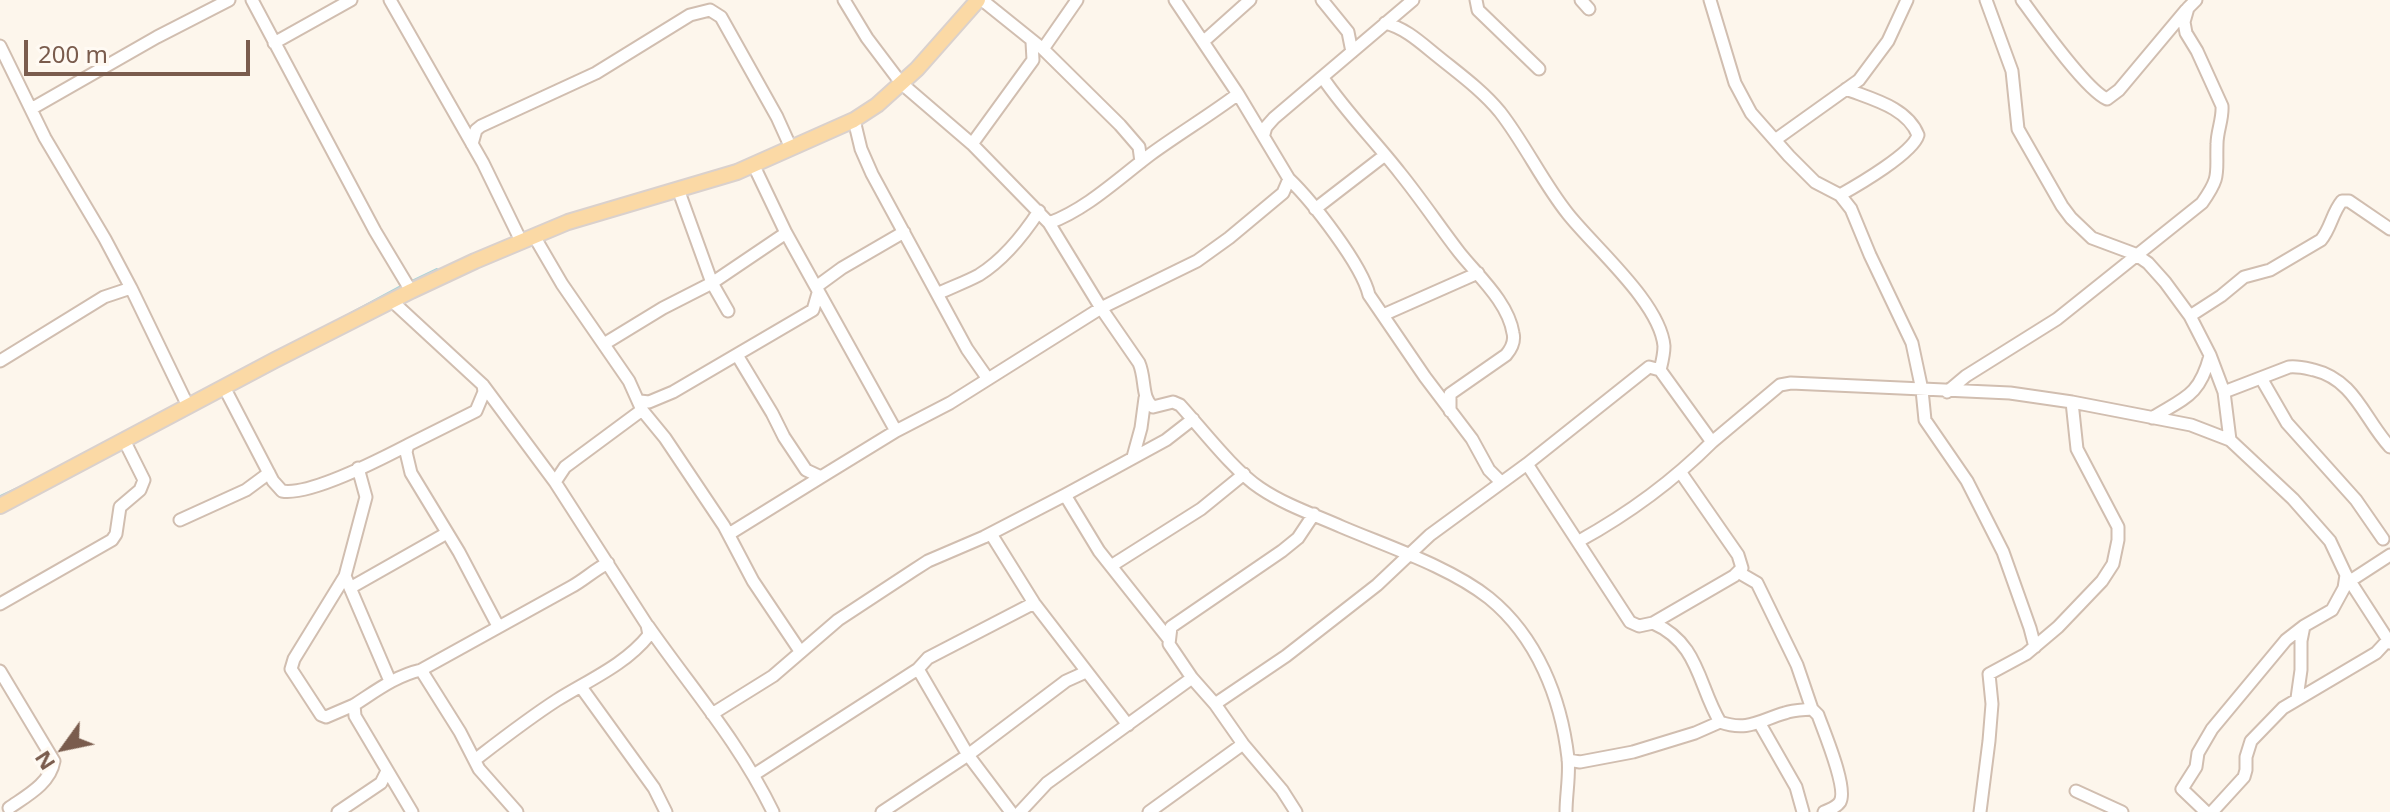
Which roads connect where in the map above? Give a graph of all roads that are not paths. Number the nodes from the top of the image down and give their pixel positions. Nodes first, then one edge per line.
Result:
1 (229, 0) edge
2 (252, 0) edge
3 (351, 0) edge
4 (844, 0) edge
5 (980, 0) edge
6 (1077, 0) edge
7 (1175, 0) edge
8 (1250, 0) edge
9 (1322, 0) edge
10 (1413, 0) edge
11 (1476, 0) edge
12 (1710, 0) edge
13 (1907, 0) edge
14 (1986, 0) edge
15 (2022, 0) edge
16 (396, 4) edge
17 (2192, 4) edge
18 (1385, 23) junction
19 (2168, 30) junction
20 (2186, 33) junction
21 (1350, 36) junction
22 (1367, 39) junction
23 (1204, 41) junction
24 (1032, 42) junction
25 (274, 43) junction
26 (1043, 49) junction
27 (1, 52) edge
28 (1352, 52) junction
29 (1539, 69) dead end
30 (1323, 78) junction
31 (901, 83) junction
32 (1846, 89) junction
33 (1238, 94) junction
34 (31, 109) junction
35 (854, 120) junction
36 (1264, 134) junction
37 (1775, 140) junction
38 (472, 144) junction
39 (972, 144) junction
40 (1139, 147) junction
41 (791, 148) junction
42 (1155, 151) junction
43 (1385, 155) junction
44 (1141, 162) junction
45 (753, 164) junction
46 (1289, 179) junction
47 (678, 189) junction
48 (1840, 195) junction
49 (1315, 209) junction
50 (1039, 211) junction
51 (1049, 223) junction
52 (2390, 229) edge
53 (904, 232) junction
54 (786, 233) junction
55 (528, 239) junction
56 (2135, 254) junction
57 (1478, 273) junction
58 (712, 283) junction
59 (131, 288) junction
60 (817, 290) junction
61 (411, 291) junction
62 (939, 293) junction
63 (392, 301) junction
64 (827, 308) junction
65 (1101, 308) junction
66 (813, 310) junction
67 (728, 311) dead end
68 (1383, 315) junction
69 (2190, 316) junction
70 (604, 344) junction
71 (737, 355) junction
72 (2210, 355) junction
73 (0, 361) edge
74 (1660, 370) junction
75 (2261, 378) junction
76 (988, 379) junction
77 (483, 385) junction
78 (224, 387) junction
79 (1922, 390) junction
80 (1947, 392) junction
81 (2224, 392) junction
82 (1145, 398) junction
83 (2072, 402) junction
84 (188, 406) junction
85 (641, 406) junction
86 (501, 408) junction
87 (476, 411) junction
88 (1450, 411) junction
89 (2152, 418) junction
90 (1193, 419) junction
91 (896, 431) junction
92 (124, 440) junction
93 (2230, 440) junction
94 (1712, 442) junction
95 (408, 445) junction
96 (2390, 447) edge
97 (1133, 457) junction
98 (1527, 464) junction
99 (543, 466) junction
100 (565, 467) junction
101 (358, 468) junction
102 (269, 473) junction
103 (1681, 473) junction
104 (1244, 474) junction
105 (821, 477) junction
106 (555, 482) junction
107 (1501, 482) junction
108 (1065, 495) junction
109 (0, 506) edge
110 (1314, 514) junction
111 (180, 520) dead end
112 (447, 533) junction
113 (729, 534) junction
114 (991, 534) junction
115 (2383, 539) dead end
116 (1579, 541) junction
117 (598, 549) junction
118 (1407, 555) junction
119 (2390, 555) edge
120 (608, 563) junction
121 (1111, 566) junction
122 (1738, 572) junction
123 (589, 573) junction
124 (345, 576) junction
125 (2348, 578) junction
126 (350, 588) junction
127 (1034, 603) junction
128 (0, 604) edge
129 (1653, 623) junction
130 (647, 625) junction
131 (498, 626) junction
132 (2304, 626) junction
133 (1168, 638) junction
134 (2389, 642) edge
135 (2035, 647) junction
136 (800, 651) junction
137 (918, 669) junction
138 (421, 670) junction
139 (0, 671) edge
140 (1086, 672) junction
141 (1192, 678) junction
142 (390, 681) junction
143 (581, 687) junction
144 (2297, 698) junction
145 (1215, 704) junction
146 (354, 705) junction
147 (1812, 709) junction
148 (712, 714) junction
149 (1720, 722) junction
150 (1760, 724) junction
151 (1128, 725) junction
152 (1243, 744) junction
153 (968, 755) junction
154 (476, 759) junction
155 (1568, 760) junction
156 (387, 771) junction
157 (755, 774) junction
158 (2076, 791) dead end
159 (0, 798) edge
160 (10, 810) edge
161 (1292, 811) edge
162 (338, 812) edge
163 (412, 812) edge
164 (517, 812) edge
165 (666, 812) edge
166 (773, 812) edge
167 (882, 812) edge
168 (1011, 812) edge
169 (1020, 812) edge
170 (1149, 812) edge
171 (1566, 812) edge
172 (1803, 812) edge
173 (1824, 812) edge
174 (1980, 812) edge
175 (2122, 812) edge
176 (2206, 812) edge
177 (2212, 812) edge

1 - 34 street
2 - 25 street
3 - 25 street
4 - 31 street
5 - 24 street
5 - 31 main road
6 - 26 street
7 - 23 street
8 - 23 street
9 - 21 street
10 - 18 street
11 - 29 street
12 - 37 street
13 - 32 street
14 - 56 street
15 - 19 street
16 - 38 street
17 - 19 street
17 - 20 street
18 - 22 street
18 - 74 street
19 - 20 street
20 - 56 street
21 - 22 street
21 - 28 street
22 - 28 street
23 - 33 street
24 - 26 street
24 - 39 street
25 - 61 street
26 - 40 street
27 - 34 street
28 - 30 street
30 - 36 street
30 - 43 street
31 - 35 main road
31 - 39 street
32 - 37 street
32 - 48 street
33 - 36 street
33 - 42 street
34 - 59 street
35 - 41 main road
35 - 53 street
36 - 46 street
37 - 48 street
38 - 41 street
38 - 55 street
39 - 50 street
40 - 42 street
40 - 44 street
41 - 45 main road
42 - 44 street
43 - 49 street
43 - 57 street
44 - 51 street
45 - 47 main road
45 - 54 street
46 - 49 street
46 - 65 street
47 - 55 main road
47 - 58 street
48 - 79 street
49 - 68 street
50 - 51 street
50 - 62 street
51 - 65 street
52 - 69 street
53 - 60 street
53 - 62 street
54 - 58 street
54 - 60 street
55 - 61 main road
55 - 70 street
56 - 69 street
56 - 80 street
57 - 68 street
57 - 88 street
58 - 67 street
58 - 70 street
59 - 73 street
59 - 84 street
60 - 64 street
60 - 66 street
61 - 63 main road
62 - 76 street
63 - 77 street
63 - 78 main road
64 - 66 street
64 - 91 street
65 - 76 street
65 - 82 street
66 - 71 street
68 - 88 street
69 - 72 street
70 - 85 street
71 - 85 street
71 - 105 street
72 - 81 street
72 - 89 street
74 - 94 street
74 - 98 street
75 - 81 street
75 - 96 street
75 - 115 street
76 - 91 street
77 - 86 street
77 - 87 street
78 - 84 main road
78 - 102 street
79 - 80 street
79 - 94 street
79 - 135 street
80 - 83 street
81 - 93 street
82 - 90 street
82 - 97 street
83 - 89 street
83 - 135 street
84 - 92 main road
85 - 100 street
85 - 113 street
86 - 87 street
86 - 99 street
87 - 95 street
88 - 107 street
89 - 93 street
90 - 97 street
90 - 104 street
91 - 105 street
92 - 109 main road
92 - 128 street
93 - 125 street
94 - 103 street
95 - 101 street
95 - 112 street
97 - 108 street
98 - 107 street
98 - 116 street
99 - 100 street
99 - 106 street
100 - 106 street
101 - 102 street
101 - 124 street
102 - 111 street
103 - 116 street
103 - 122 street
104 - 110 street
104 - 121 street
105 - 113 street
106 - 117 street
107 - 118 street
108 - 114 street
108 - 121 street
110 - 118 street
110 - 133 street
112 - 126 street
112 - 131 street
113 - 136 street
114 - 127 street
114 - 136 street
116 - 129 street
117 - 120 street
117 - 123 street
118 - 145 street
118 - 155 street
119 - 125 street
120 - 123 street
120 - 130 street
121 - 133 street
122 - 129 street
122 - 147 street
123 - 131 street
124 - 126 street
124 - 146 street
125 - 132 street
125 - 134 street
126 - 142 street
127 - 137 street
127 - 140 street
129 - 149 street
130 - 143 street
130 - 148 street
131 - 138 street
132 - 144 street
132 - 176 street
133 - 141 street
134 - 144 street
135 - 174 street
136 - 148 street
137 - 153 street
137 - 157 street
138 - 142 street
138 - 154 street
139 - 160 street
140 - 151 street
140 - 153 street
141 - 145 street
141 - 151 street
142 - 146 street
143 - 154 street
143 - 165 street
144 - 177 street
145 - 152 street
146 - 156 street
147 - 150 street
147 - 173 street
148 - 157 street
149 - 150 street
149 - 155 street
150 - 172 street
151 - 169 street
152 - 161 street
152 - 170 street
153 - 167 street
153 - 168 street
154 - 164 street
155 - 171 street
156 - 162 street
156 - 163 street
157 - 166 street
158 - 175 street
159 - 160 street

